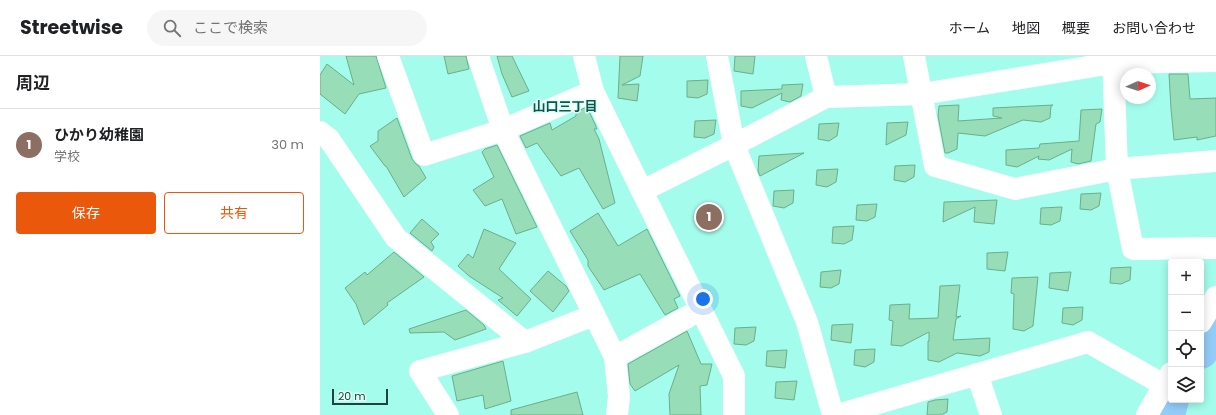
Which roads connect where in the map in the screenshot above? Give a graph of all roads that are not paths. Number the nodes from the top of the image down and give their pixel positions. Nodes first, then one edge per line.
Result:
1 (388, 56) edge
2 (478, 56) edge
3 (584, 56) edge
4 (717, 56) edge
5 (816, 56) edge
6 (914, 56) edge
7 (1113, 59) edge
8 (1216, 61) edge
9 (594, 91) junction
10 (922, 94) junction
11 (826, 97) junction
12 (503, 130) junction
13 (320, 132) edge
14 (734, 146) junction
15 (1216, 161) edge
16 (1117, 169) junction
17 (642, 191) junction
18 (1216, 248) edge
19 (1216, 297) edge
20 (700, 310) junction
21 (594, 315) junction
22 (1204, 317) edge
23 (525, 342) junction
24 (615, 357) junction
25 (977, 374) junction
26 (1167, 379) edge
27 (448, 415) edge
28 (617, 415) edge
29 (734, 415) edge
30 (833, 415) edge
31 (838, 415) edge
32 (991, 415) edge
33 (1147, 415) edge

1 - 12 street
2 - 12 street
3 - 9 street
4 - 14 street
5 - 11 street
6 - 10 street
7 - 8 street
7 - 10 street
7 - 16 street
9 - 12 street
9 - 17 street
10 - 11 street
10 - 16 street
11 - 14 street
12 - 21 street
13 - 23 street
14 - 17 street
14 - 30 street
15 - 16 street
16 - 18 street
17 - 20 street
19 - 22 street
20 - 24 street
20 - 29 street
21 - 23 street
21 - 24 street
23 - 27 street
24 - 28 street
25 - 26 street
25 - 31 street
25 - 32 street
26 - 33 street

